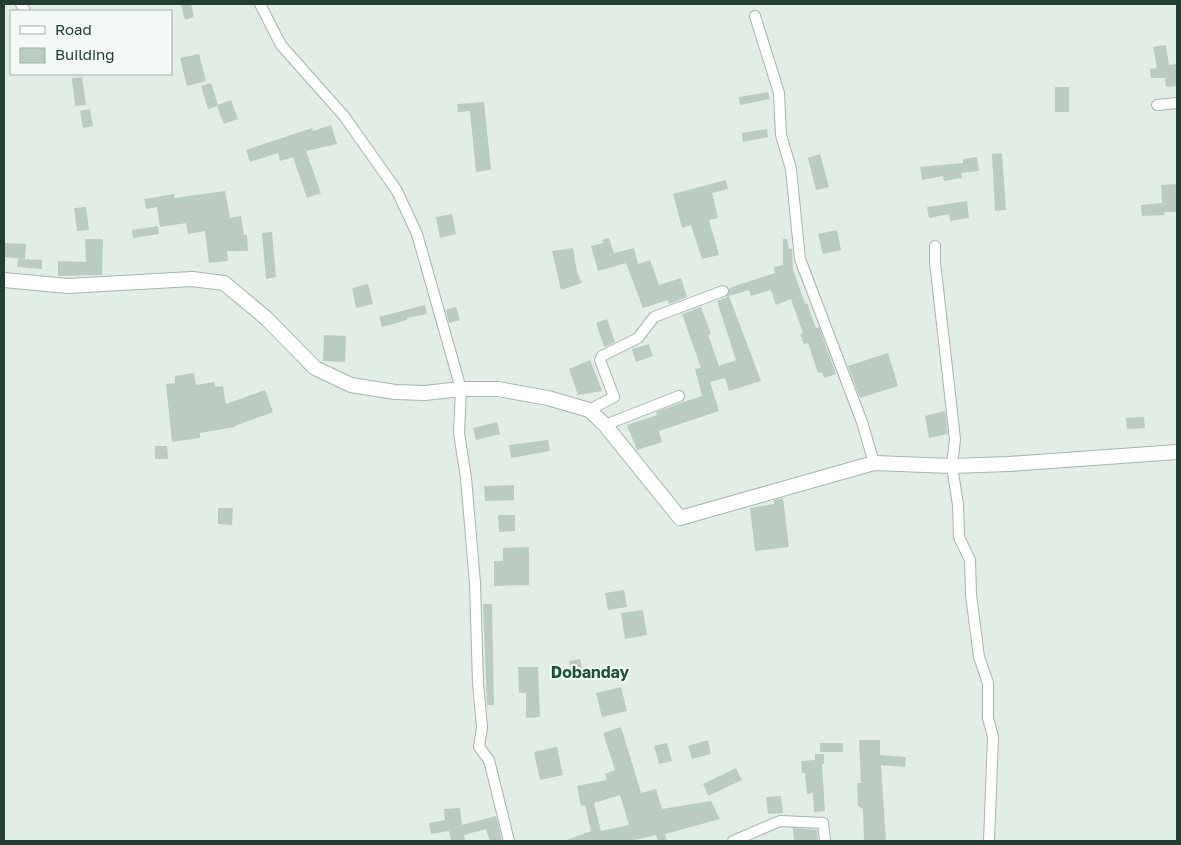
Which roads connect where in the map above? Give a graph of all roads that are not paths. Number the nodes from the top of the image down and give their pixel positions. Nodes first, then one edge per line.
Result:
1 (260, 4) edge
2 (755, 16) dead end
3 (1177, 103) edge
4 (1157, 105) dead end
5 (935, 246) dead end
6 (4, 280) edge
7 (723, 291) dead end
8 (461, 389) junction
9 (679, 396) dead end
10 (589, 410) junction
11 (604, 425) junction
12 (1177, 452) edge
13 (874, 463) junction
14 (952, 466) junction
15 (508, 841) edge
16 (733, 841) edge
17 (825, 841) edge
18 (989, 841) edge

1 - 8 street
2 - 13 street
3 - 4 street
5 - 14 street
6 - 8 street
7 - 10 street
8 - 10 street
8 - 15 street
9 - 11 street
10 - 11 street
11 - 13 street
12 - 14 street
13 - 14 street
14 - 18 street
16 - 17 street

